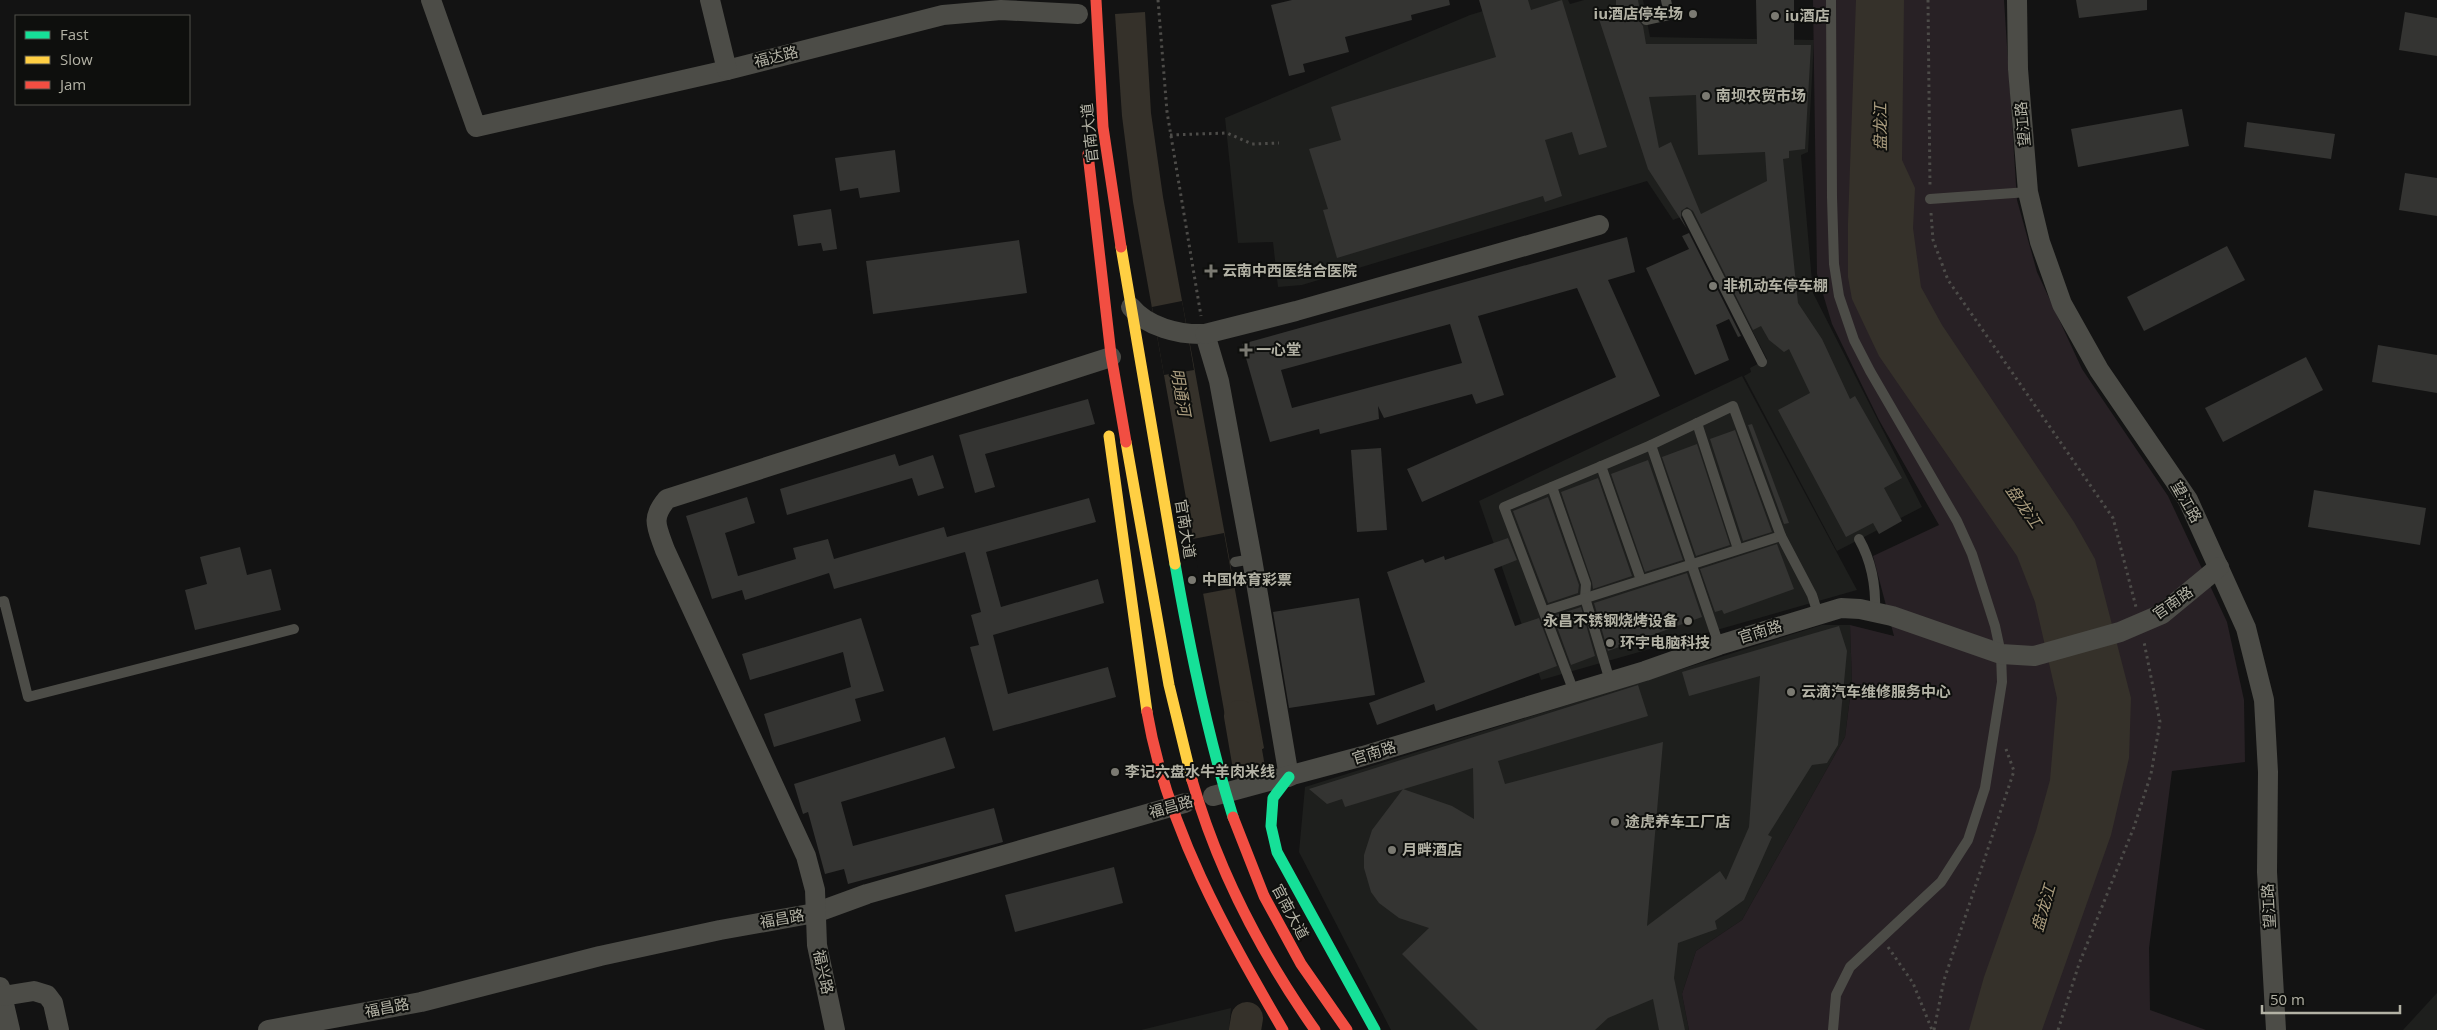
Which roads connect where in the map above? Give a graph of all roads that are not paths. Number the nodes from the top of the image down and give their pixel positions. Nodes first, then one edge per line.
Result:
1 (431, 0) edge
2 (710, 0) edge
3 (1096, 0) edge
4 (1110, 0) edge
5 (1666, 0) edge
6 (1831, 0) edge
7 (2017, 0) edge
8 (1078, 12) edge
9 (1646, 20) dead end
10 (1097, 30) junction
11 (727, 70) junction
12 (1087, 142) dead end
13 (2028, 192) junction
14 (1930, 199) road end
15 (1687, 214) dead end
16 (1600, 225) dead end
17 (1130, 307) junction
18 (1198, 334) junction
19 (1111, 357) junction
20 (1762, 362) dead end
21 (1105, 400) dead end
22 (1697, 423) junction
23 (1108, 427) dead end
24 (1651, 445) junction
25 (1600, 466) junction
26 (1552, 487) junction
27 (1781, 536) junction
28 (1859, 539) dead end
29 (1738, 550) junction
30 (1691, 564) junction
31 (2219, 567) junction
32 (1641, 580) junction
33 (1585, 598) junction
34 (0, 602) edge
35 (1545, 611) junction
36 (1875, 612) junction
37 (1818, 614) junction
38 (294, 629) dead end
39 (1719, 644) junction
40 (2002, 654) junction
41 (1610, 681) junction
42 (1574, 692) junction
43 (1289, 777) junction
44 (1172, 806) junction
45 (815, 913) junction
46 (1, 992) edge
47 (1357, 1023) edge
48 (10, 1030) edge
49 (59, 1030) edge
50 (268, 1030) edge
51 (835, 1030) edge
52 (1283, 1030) edge
53 (1315, 1030) edge
54 (1339, 1030) edge
55 (1375, 1030) edge
56 (1833, 1030) edge
57 (2276, 1030) edge

1 - 11 street, 福达路
2 - 11 street
3 - 10 main road, 官南大道
4 - 10 main road
5 - 9 lane
6 - 40 lane
7 - 13 street, 望江路
8 - 11 street, 福达路
10 - 17 main road, 官南大道
12 - 19 main road, 官南大道
13 - 14 lane
13 - 31 street, 望江路
15 - 20 lane
16 - 18 street
17 - 18 street
17 - 47 main road, 官南大道
18 - 43 street
19 - 21 main road
19 - 45 street, 福兴路
19 - 53 main road, 官南大道
22 - 24 lane
22 - 27 lane
22 - 29 lane
23 - 44 main road
24 - 25 lane
24 - 30 lane
25 - 26 lane
25 - 32 lane
26 - 33 lane
26 - 35 lane
27 - 29 lane
27 - 37 lane
28 - 36 lane
29 - 30 lane
30 - 32 lane
30 - 39 lane
31 - 40 street, 官南路
31 - 57 street, 望江路
32 - 33 lane
33 - 35 lane
33 - 41 lane
34 - 38 lane
35 - 42 lane
36 - 37 street, 官南路
36 - 40 street, 官南路
37 - 39 street, 官南路
39 - 41 street, 官南路
40 - 56 lane
41 - 42 street, 官南路
42 - 43 street, 官南路
43 - 44 street, 福昌路
43 - 47 main road
44 - 45 street, 福昌路
44 - 52 main road
45 - 50 street, 福昌路
45 - 51 street, 福兴路
46 - 48 street
46 - 49 street
47 - 54 main road
47 - 55 main road

